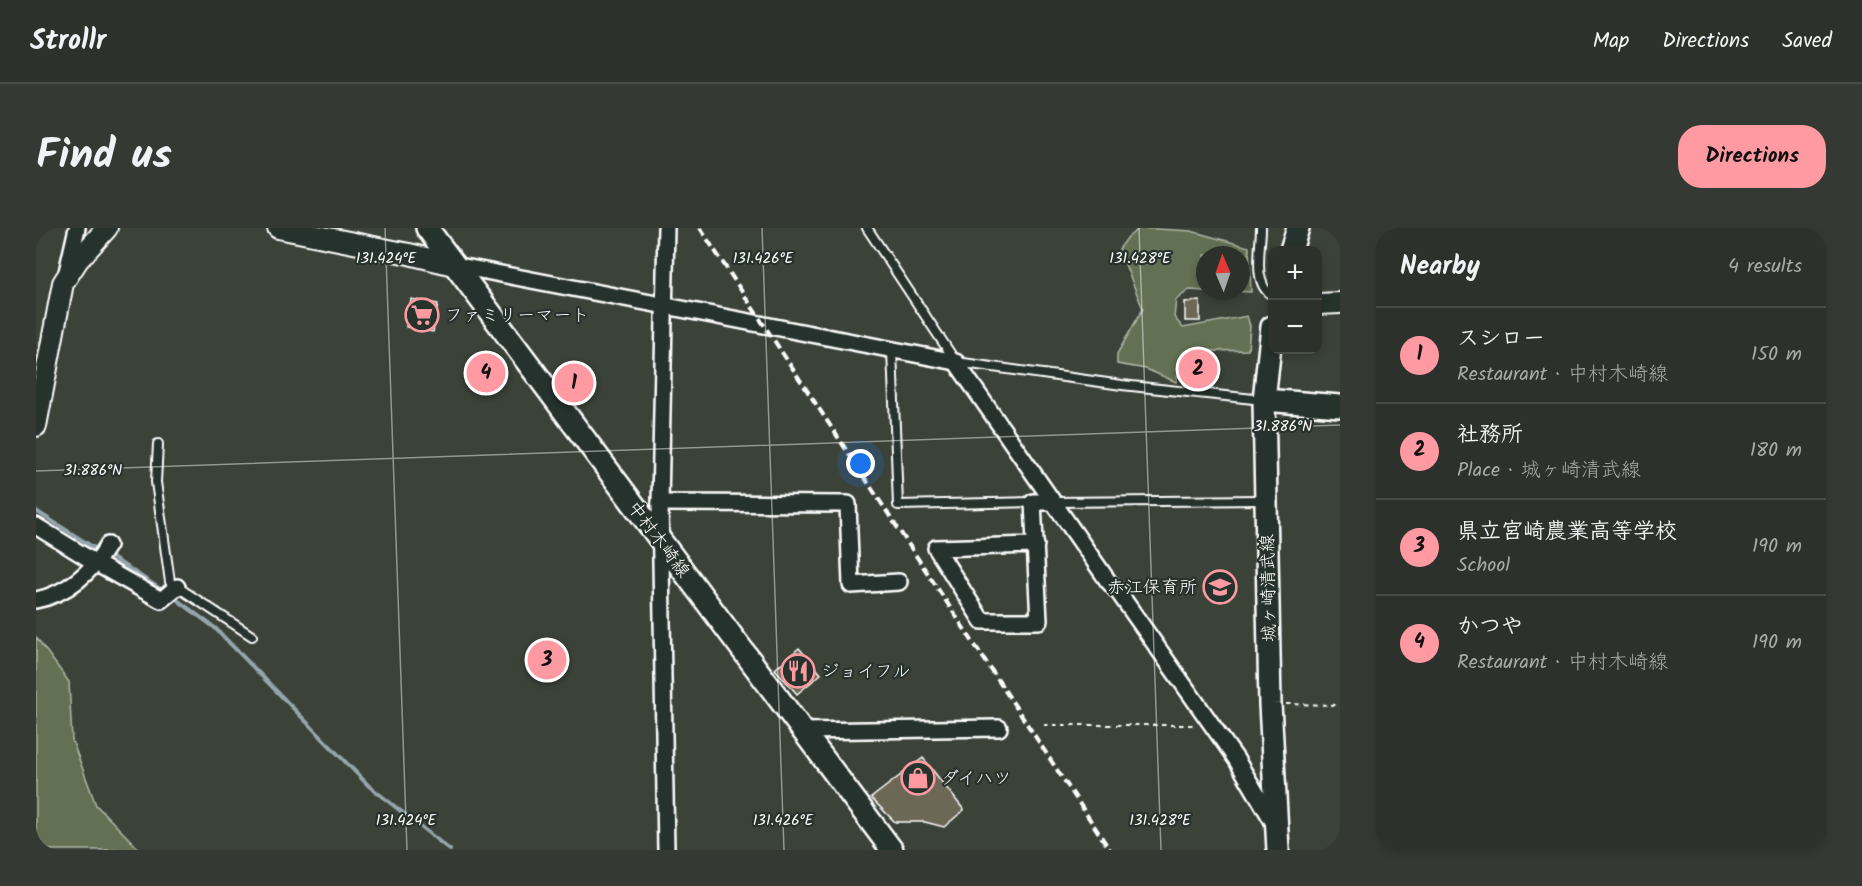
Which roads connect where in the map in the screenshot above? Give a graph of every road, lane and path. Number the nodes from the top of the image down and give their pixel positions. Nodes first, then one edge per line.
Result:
1 (77, 228) edge
2 (107, 228) edge
3 (278, 228) edge
4 (427, 228) edge
5 (666, 228) edge
6 (867, 228) edge
7 (1261, 228) edge
8 (1298, 228) edge
9 (1292, 246) edge
10 (454, 265) junction
11 (63, 283) junction
12 (1268, 292) edge
13 (1340, 303) edge
14 (1322, 304) edge
15 (665, 306) junction
16 (892, 348) junction
17 (1269, 354) edge
18 (956, 362) junction
19 (1264, 400) junction
20 (1340, 406) edge
21 (37, 419) edge
22 (158, 444) dead end
23 (1266, 500) junction
24 (1034, 502) junction
25 (1053, 502) junction
26 (660, 503) junction
27 (36, 526) edge
28 (661, 541) junction
29 (1036, 545) junction
30 (102, 555) junction
31 (899, 582) dead end
32 (177, 587) junction
33 (36, 600) edge
34 (252, 636) dead end
35 (1270, 704) junction
36 (1340, 705) edge
37 (1044, 725) dead end
38 (1212, 726) junction
39 (999, 728) dead end
40 (803, 731) junction
41 (1276, 826) junction
42 (666, 850) edge
43 (892, 850) edge
44 (1278, 850) edge

1 - 11 street
2 - 11 street
3 - 10 street
4 - 10 main road, 中村木崎線
5 - 15 street
6 - 18 lane
7 - 12 lane
8 - 9 main road
10 - 15 street
10 - 28 main road, 中村木崎線
11 - 21 street
13 - 14 street
15 - 16 street
15 - 26 street
16 - 18 street
16 - 24 lane
17 - 19 main road, 城ヶ崎清武線
18 - 19 lane
18 - 25 street
19 - 20 main road
19 - 23 main road, 城ヶ崎清武線
22 - 32 lane
23 - 25 lane
23 - 35 main road, 城ヶ崎清武線
24 - 25 street
24 - 29 street
25 - 38 street
26 - 28 street
26 - 31 street
27 - 30 street
28 - 40 main road, 中村木崎線
28 - 42 street
29 - 29 street
30 - 32 street
30 - 33 street
32 - 34 lane
35 - 36 path
35 - 41 main road, 城ヶ崎清武線
37 - 38 path
38 - 41 street
39 - 40 street
40 - 43 main road, 中村木崎線
41 - 44 main road, 城ヶ崎清武線

